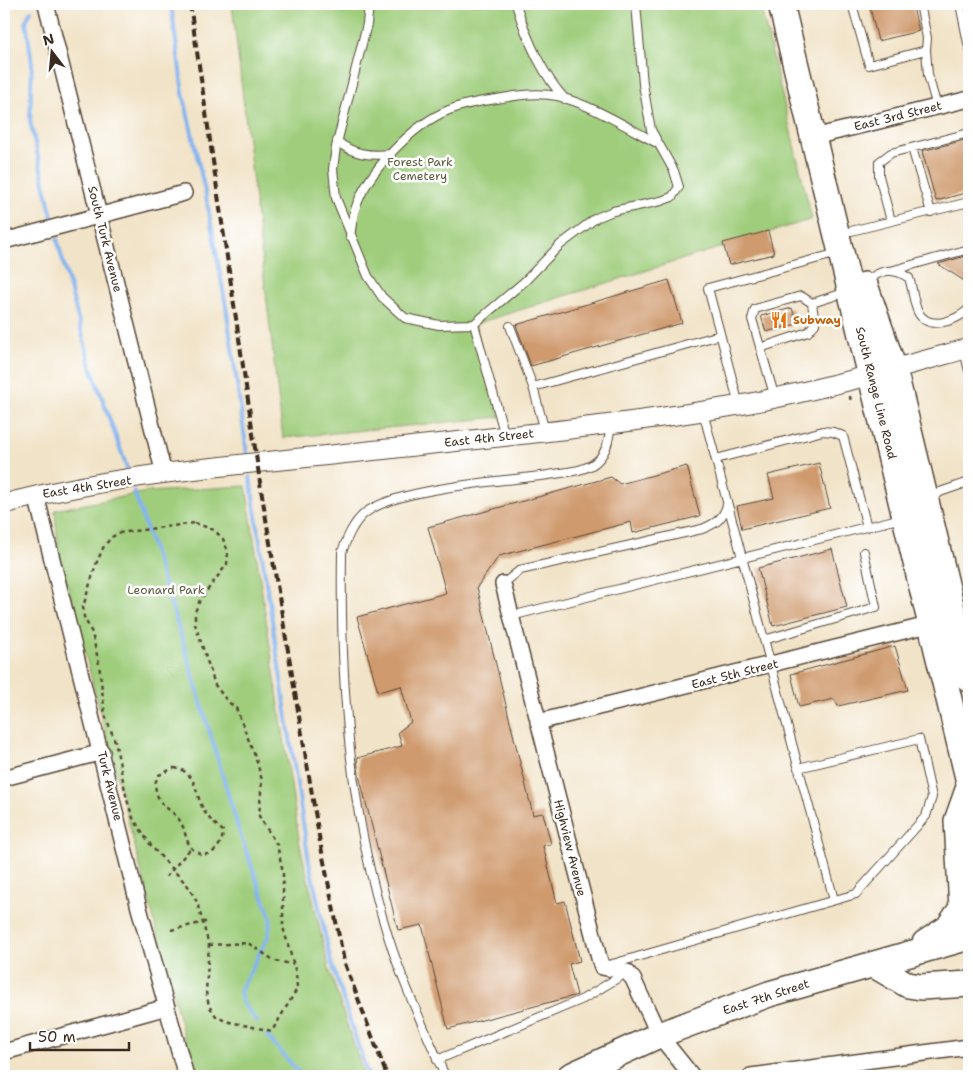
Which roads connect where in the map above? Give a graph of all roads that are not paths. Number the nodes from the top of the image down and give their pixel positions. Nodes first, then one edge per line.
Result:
1 (46, 4) edge
2 (369, 4) edge
3 (516, 4) edge
4 (636, 4) edge
5 (780, 4) edge
6 (796, 4) edge
7 (852, 4) edge
8 (920, 4) edge
9 (960, 4) edge
10 (969, 48) edge
11 (926, 50) junction
12 (566, 99) junction
13 (969, 99) edge
14 (937, 106) junction
15 (969, 133) edge
16 (826, 134) junction
17 (337, 141) junction
18 (657, 143) junction
19 (912, 148) junction
20 (392, 154) junction
21 (184, 193) dead end
22 (969, 202) edge
23 (931, 212) junction
24 (99, 216) junction
25 (891, 222) junction
26 (350, 236) junction
27 (4, 241) edge
28 (847, 242) junction
29 (969, 250) edge
30 (894, 270) junction
31 (858, 287) junction
32 (812, 303) junction
33 (969, 309) edge
34 (474, 324) junction
35 (510, 326) dead end
36 (720, 335) junction
37 (760, 348) junction
38 (966, 349) edge
39 (969, 371) edge
40 (883, 372) junction
41 (533, 387) junction
42 (776, 398) junction
43 (739, 405) junction
44 (703, 410) junction
45 (612, 422) junction
46 (546, 432) junction
47 (505, 436) junction
48 (716, 459) junction
49 (164, 474) junction
50 (969, 482) edge
51 (36, 495) junction
52 (728, 503) junction
53 (928, 503) junction
54 (4, 504) edge
55 (906, 517) junction
56 (867, 527) junction
57 (864, 552) dead end
58 (742, 558) junction
59 (502, 584) joint
60 (510, 616) junction
61 (932, 624) junction
62 (764, 640) junction
63 (771, 665) junction
64 (968, 670) edge
65 (538, 722) junction
66 (102, 752) junction
67 (798, 768) junction
68 (4, 778) edge
69 (969, 782) edge
70 (969, 787) edge
71 (834, 900) junction
72 (969, 937) edge
73 (909, 953) junction
74 (874, 965) junction
75 (602, 967) junction
76 (627, 972) junction
77 (969, 984) edge
78 (167, 1007) junction
79 (659, 1035) junction
80 (969, 1047) edge
81 (4, 1052) edge
82 (438, 1060) junction
83 (186, 1076) edge
84 (445, 1076) edge
85 (570, 1076) edge
86 (692, 1076) edge
87 (751, 1076) edge

1 - 24 street, South Turk Avenue
2 - 17 lane
3 - 12 lane
4 - 18 lane
5 - 28 main road, South Range Line Road
6 - 16 main road, South Range Line Road
7 - 11 lane
8 - 11 lane
9 - 10 lane
11 - 14 lane
12 - 18 lane
12 - 20 lane
13 - 14 street, East 3rd Street
14 - 16 street, East 3rd Street
15 - 19 lane
16 - 28 main road, South Range Line Road
17 - 20 lane
17 - 26 lane
18 - 34 lane
19 - 23 lane
19 - 25 lane
20 - 26 lane
21 - 24 street
22 - 23 lane
23 - 25 lane
24 - 27 street
24 - 49 street, South Turk Avenue
25 - 28 lane
26 - 34 lane
28 - 31 main road, South Range Line Road
28 - 36 lane
29 - 30 lane
30 - 31 lane
30 - 33 lane
31 - 32 lane
31 - 40 main road, South Range Line Road
32 - 37 lane
32 - 37 lane
34 - 47 lane
35 - 41 lane
36 - 41 lane
36 - 43 lane
37 - 42 lane
38 - 39 lane
38 - 40 street, East 4th Street
40 - 42 street, East 4th Street
40 - 53 main road, South Range Line Road
40 - 55 main road, South Range Line Road
41 - 46 lane
42 - 43 street, East 4th Street
43 - 44 street, East 4th Street
44 - 45 street, East 4th Street
44 - 48 lane
45 - 46 street, East 4th Street
45 - 82 lane
46 - 47 street, East 4th Street
47 - 49 street, East 4th Street
48 - 52 lane
48 - 56 lane
49 - 51 street, East 4th Street
50 - 53 lane
51 - 54 street, East 4th Street
51 - 66 street, Turk Avenue
52 - 58 lane
52 - 59 lane
53 - 64 main road, South Range Line Road
55 - 56 lane
55 - 61 main road, South Range Line Road
56 - 58 lane
57 - 62 lane
58 - 60 lane
58 - 62 lane
59 - 60 street, Highview Avenue
60 - 65 street, Highview Avenue
61 - 63 street, East 5th Street
61 - 69 main road, South Range Line Road
62 - 63 lane
63 - 65 street, East 5th Street
63 - 67 lane
65 - 75 street, Highview Avenue
66 - 68 street
66 - 78 street, Turk Avenue
67 - 71 lane
67 - 71 lane
70 - 73 main road
71 - 75 lane
72 - 73 main road, East 7th Street
73 - 74 main road, East 7th Street
74 - 77 main road
74 - 79 main road, East 7th Street
75 - 76 street
76 - 79 street
76 - 82 lane
78 - 81 street
78 - 83 street, Turk Avenue
79 - 85 main road, East 7th Street
79 - 86 street
80 - 87 street
82 - 84 lane

